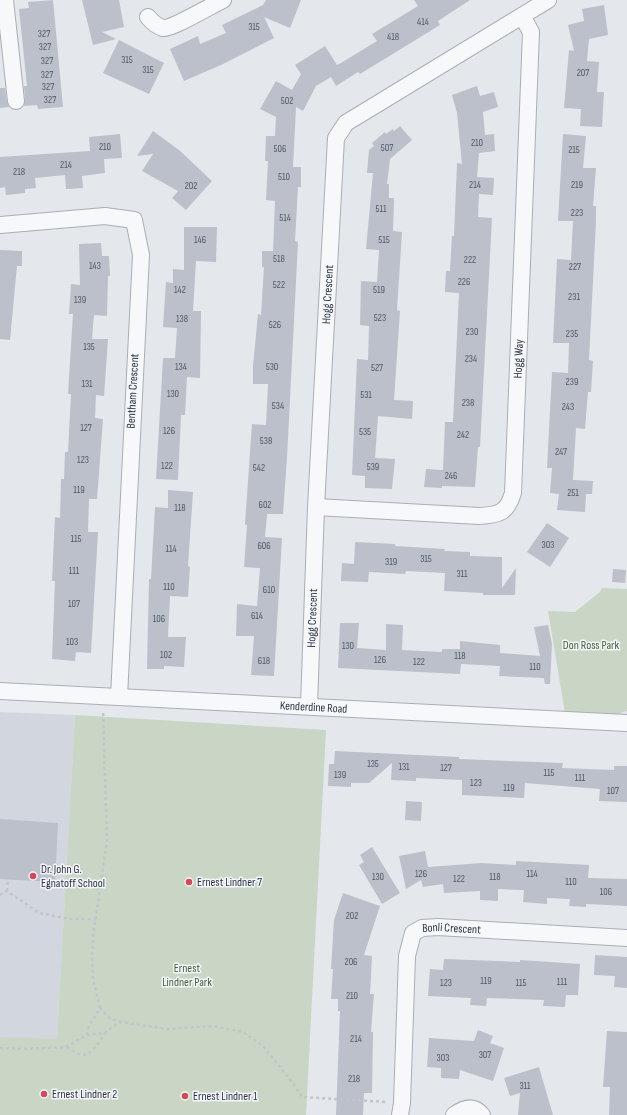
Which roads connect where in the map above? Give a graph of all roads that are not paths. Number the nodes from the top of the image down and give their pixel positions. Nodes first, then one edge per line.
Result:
1 (5, 0) edge
2 (223, 0) edge
3 (548, 0) edge
4 (522, 16) junction
5 (148, 17) dead end
6 (7, 66) edge
7 (16, 102) dead end
8 (0, 225) edge
9 (316, 507) junction
10 (0, 691) edge
11 (119, 697) junction
12 (309, 706) junction
13 (627, 711) edge
14 (598, 720) junction
15 (627, 723) edge
16 (627, 938) edge
17 (401, 1109) edge
18 (454, 1115) edge
19 (482, 1115) edge

1 - 6 street
2 - 5 street
3 - 4 street, Hogg Crescent
4 - 9 street, Hogg Crescent
4 - 9 street, Hogg Way
6 - 7 street
8 - 11 street, Bentham Crescent
9 - 12 street, Hogg Crescent
10 - 11 street, Kenderdine Road
11 - 12 street, Kenderdine Road
12 - 14 street, Kenderdine Road
13 - 14 street
14 - 15 street, Kenderdine Road
16 - 17 street, Bonli Crescent
18 - 19 street

